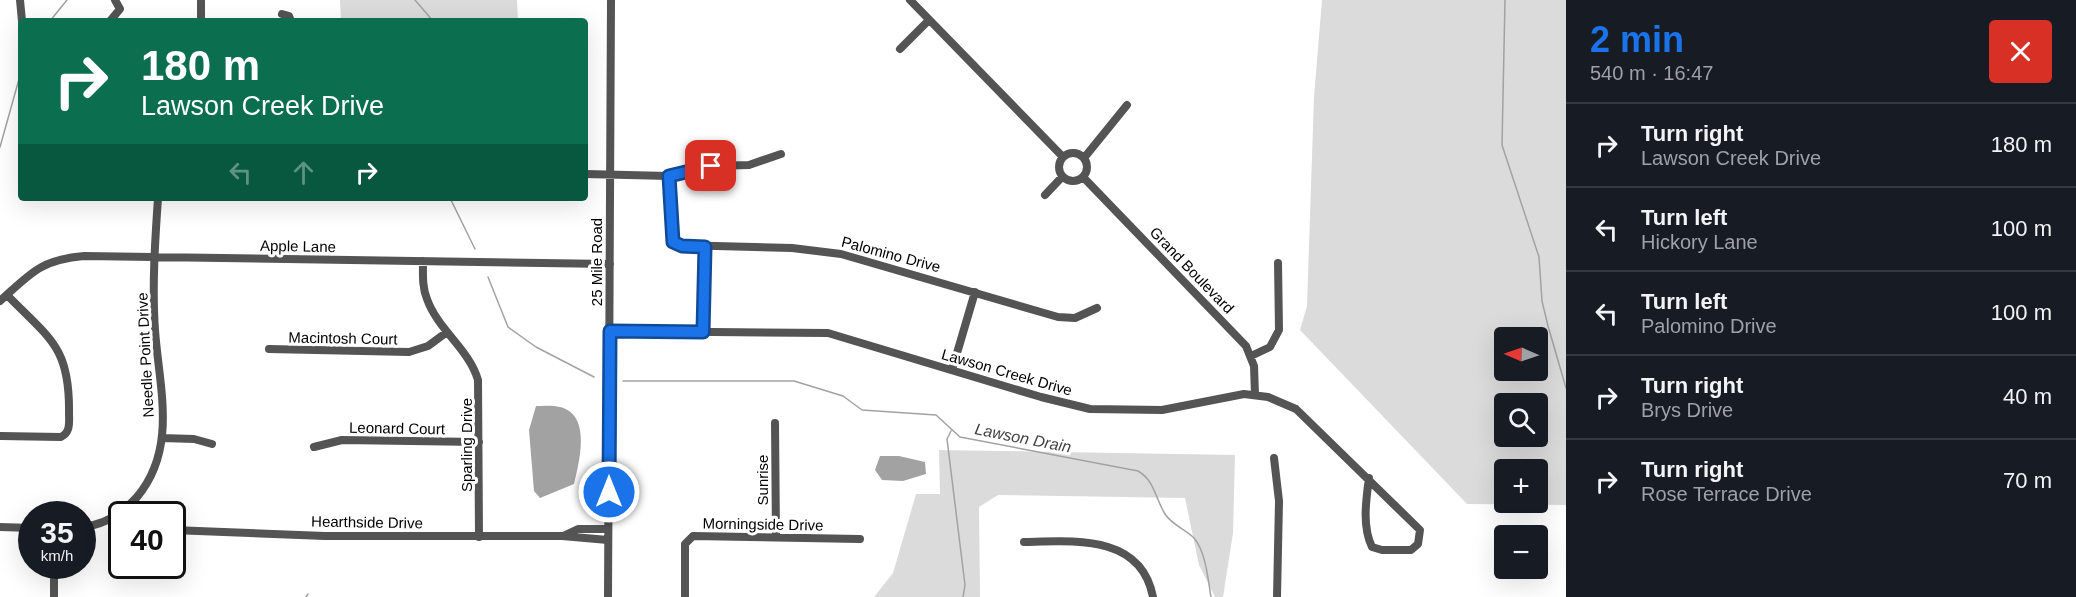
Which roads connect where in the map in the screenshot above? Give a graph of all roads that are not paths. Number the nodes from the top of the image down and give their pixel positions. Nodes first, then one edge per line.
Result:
1 (20, 0) edge
2 (115, 0) edge
3 (201, 0) edge
4 (611, 0) edge
5 (910, 0) edge
6 (282, 14) dead end
7 (22, 18) edge
8 (112, 18) edge
9 (201, 18) edge
10 (290, 18) edge
11 (929, 20) junction
12 (900, 49) dead end
13 (1127, 105) dead end
14 (781, 154) dead end
15 (1063, 157) junction
16 (1084, 158) junction
17 (588, 174) edge
18 (610, 175) junction
19 (669, 176) junction
20 (1062, 177) junction
21 (1083, 177) junction
22 (1045, 195) dead end
23 (158, 201) edge
24 (705, 247) junction
25 (155, 257) junction
26 (423, 261) junction
27 (1278, 263) dead end
28 (610, 264) junction
29 (975, 292) junction
30 (3, 298) edge
31 (1097, 308) dead end
32 (610, 331) junction
33 (447, 332) junction
34 (703, 332) junction
35 (269, 349) dead end
36 (1251, 356) junction
37 (952, 370) junction
38 (1255, 395) junction
39 (775, 423) dead end
40 (0, 436) edge
41 (162, 438) junction
42 (479, 442) junction
43 (212, 444) dead end
44 (314, 447) dead end
45 (1274, 458) dead end
46 (1369, 478) junction
47 (133, 501) edge
48 (0, 527) edge
49 (18, 528) edge
50 (608, 529) junction
51 (186, 531) edge
52 (562, 536) junction
53 (479, 537) junction
54 (776, 537) junction
55 (860, 539) dead end
56 (608, 540) junction
57 (1024, 542) dead end
58 (54, 579) edge
59 (54, 597) edge
60 (608, 597) edge
61 (685, 597) edge
62 (1153, 597) edge
63 (1277, 597) edge

1 - 7 street
2 - 8 street
3 - 9 street
4 - 18 street, 25 Mile Road
5 - 11 street
6 - 10 street
11 - 12 street
11 - 15 street
13 - 16 street
14 - 19 street
15 - 16 street
15 - 20 street
16 - 21 street
17 - 18 street
18 - 19 street
18 - 28 street, 25 Mile Road
19 - 24 street, Palomino Drive
20 - 21 street
20 - 22 street
21 - 36 street, Grand Boulevard
23 - 25 street, Needle Point Drive
24 - 29 street, Palomino Drive
24 - 34 street
25 - 26 street, Apple Lane
25 - 30 street, Apple Lane
25 - 41 street, Needle Point Drive
26 - 28 street, Apple Lane
26 - 33 street, Sparling Drive
27 - 36 street
28 - 32 street, 25 Mile Road
29 - 31 street, Palomino Drive
29 - 37 street
30 - 40 street
32 - 34 street, Lawson Creek Drive
32 - 50 street, 25 Mile Road
33 - 35 street, Macintosh Court
33 - 42 street, Sparling Drive
34 - 37 street, Lawson Creek Drive
36 - 38 street, Grand Boulevard
37 - 38 street, Lawson Creek Drive
38 - 46 street, Lawson Creek Drive
39 - 54 street, Sunrise
41 - 43 street
41 - 47 street, Needle Point Drive
42 - 44 street, Leonard Court
42 - 53 street, Sparling Drive
45 - 63 street
46 - 46 street, Lawson Creek Drive
48 - 49 street
50 - 52 street, Hearthside Drive
50 - 56 street, 25 Mile Road
51 - 53 street, Hearthside Drive
52 - 53 street, Hearthside Drive
52 - 56 street, Hearthside Drive
54 - 55 street, Morningside Drive
54 - 61 street, Morningside Drive
56 - 60 street, 25 Mile Road
57 - 62 street
58 - 59 street

